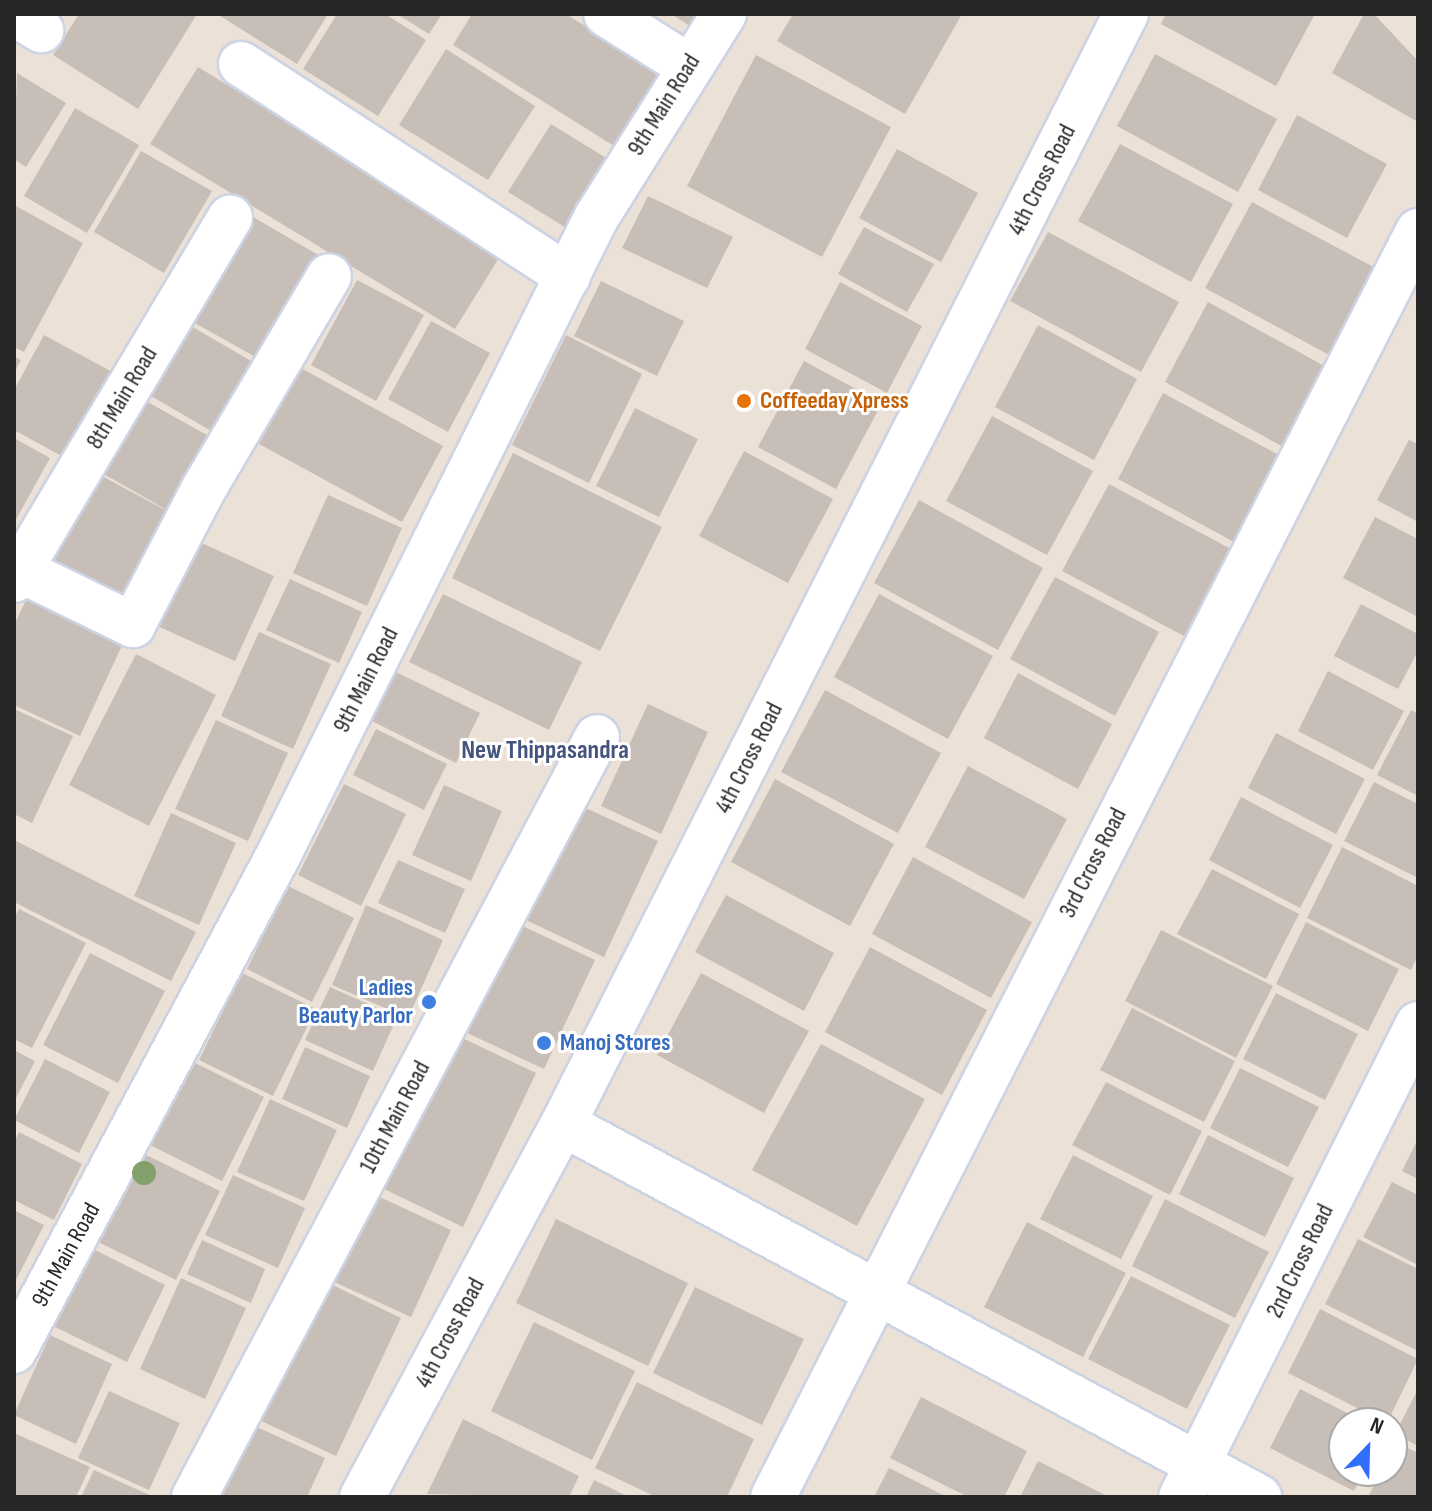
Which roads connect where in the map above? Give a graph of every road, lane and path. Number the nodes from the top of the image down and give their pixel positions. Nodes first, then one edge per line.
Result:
1 (606, 14) edge
2 (724, 14) edge
3 (1126, 14) edge
4 (241, 64) dead end
5 (687, 65) junction
6 (230, 217) dead end
7 (1418, 231) edge
8 (329, 276) dead end
9 (568, 276) junction
10 (17, 575) edge
11 (597, 737) dead end
12 (1418, 1024) edge
13 (563, 1124) junction
14 (874, 1291) junction
15 (14, 1351) edge
16 (1190, 1481) edge
17 (194, 1497) edge
18 (362, 1497) edge
19 (773, 1497) edge
20 (1259, 1497) edge

1 - 5 street
2 - 5 street, 9th Main Road
3 - 13 street, 4th Cross Road
4 - 9 street
5 - 9 street, 9th Main Road
6 - 10 street, 8th Main Road
7 - 14 street, 3rd Cross Road
8 - 10 street
9 - 15 street, 9th Main Road
11 - 17 street, 10th Main Road
12 - 16 street, 2nd Cross Road
13 - 14 street
13 - 18 street, 4th Cross Road
14 - 16 street
14 - 19 street, 3rd Cross Road
16 - 20 street

